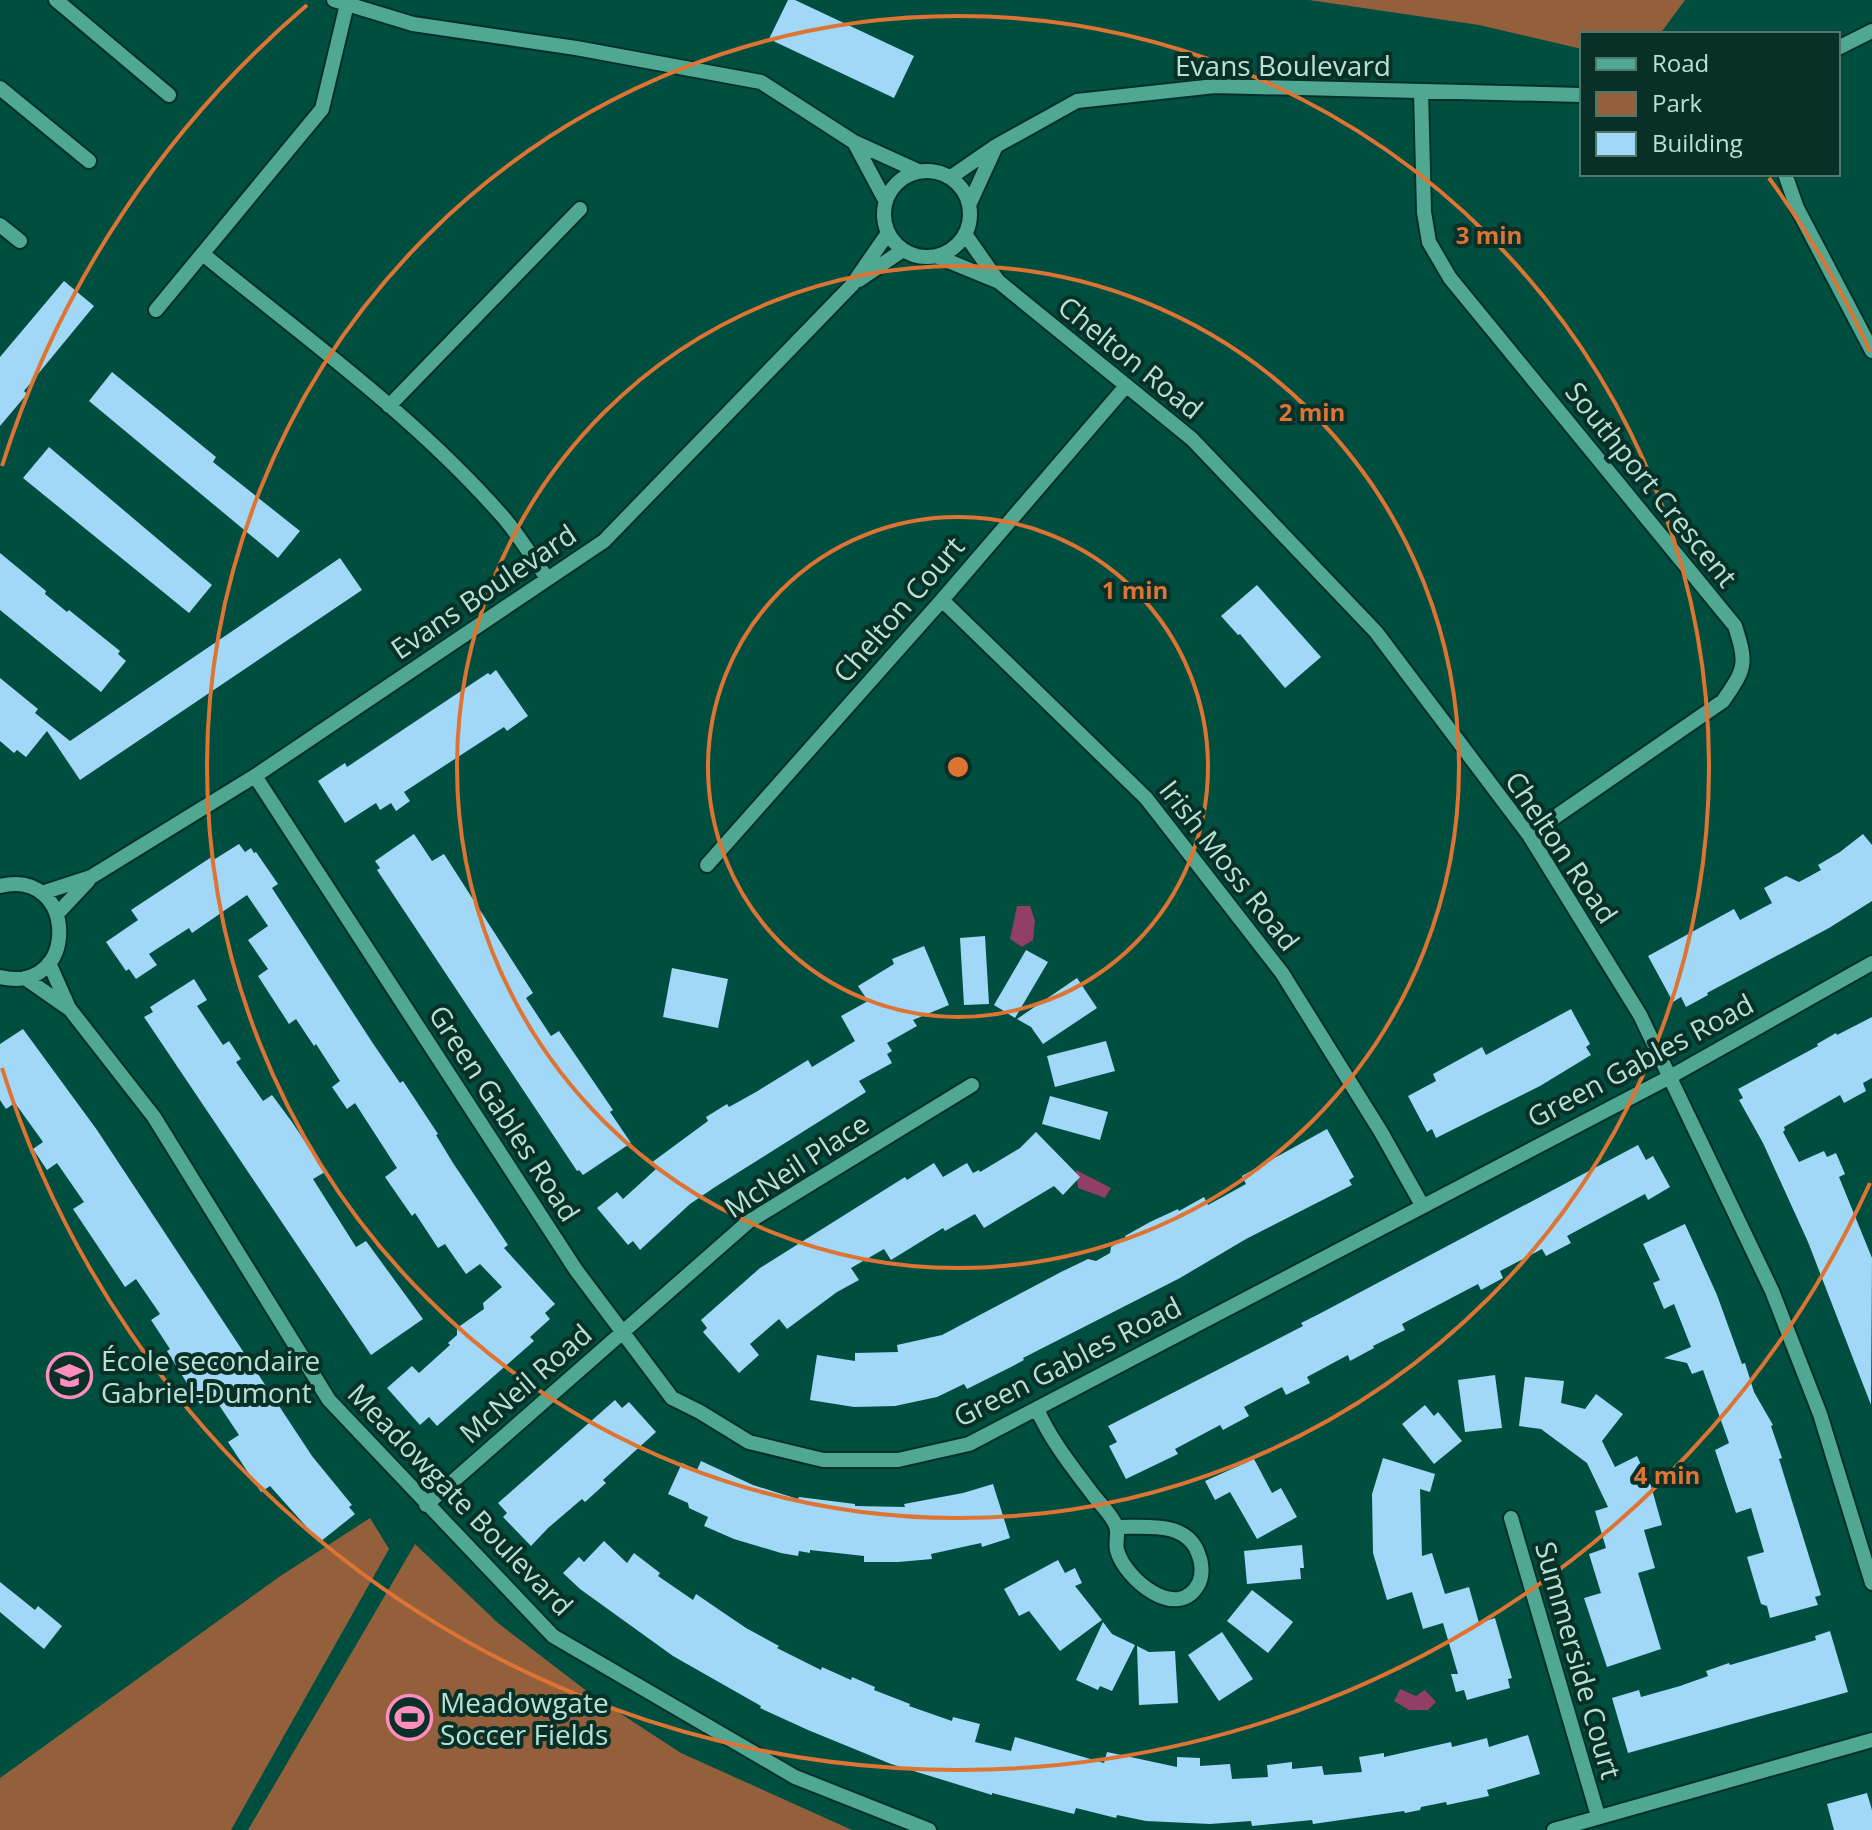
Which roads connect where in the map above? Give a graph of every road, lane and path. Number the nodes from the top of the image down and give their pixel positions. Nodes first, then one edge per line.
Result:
1 (56, 0) edge
2 (340, 2) edge
3 (1872, 31) edge
4 (1840, 47) edge
5 (0, 88) edge
6 (1421, 91) junction
7 (169, 95) dead end
8 (1580, 95) edge
9 (854, 142) junction
10 (996, 146) junction
11 (89, 161) dead end
12 (918, 171) junction
13 (1786, 176) edge
14 (951, 177) junction
15 (885, 200) junction
16 (969, 205) junction
17 (580, 209) dead end
18 (0, 225) edge
19 (888, 233) junction
20 (965, 234) junction
21 (20, 241) dead end
22 (903, 250) junction
23 (204, 255) junction
24 (936, 256) junction
25 (998, 281) junction
26 (852, 285) junction
27 (156, 310) dead end
28 (1872, 351) edge
29 (1126, 386) junction
30 (389, 406) junction
31 (547, 578) junction
32 (942, 600) junction
33 (255, 776) junction
34 (1529, 835) junction
35 (707, 865) dead end
36 (91, 877) junction
37 (1, 885) edge
38 (42, 893) junction
39 (57, 914) junction
40 (49, 963) junction
41 (1872, 963) edge
42 (0, 977) edge
43 (25, 978) junction
44 (69, 1008) junction
45 (1668, 1078) junction
46 (972, 1085) dead end
47 (1422, 1205) junction
48 (622, 1333) junction
49 (1037, 1409) junction
50 (426, 1505) junction
51 (1511, 1518) dead end
52 (1117, 1527) junction
53 (1872, 1583) edge
54 (1872, 1740) edge
55 (1598, 1816) junction
56 (929, 1830) edge
57 (1554, 1830) edge

1 - 7 street
2 - 9 street
2 - 23 street
3 - 4 street
5 - 11 street
6 - 8 street, Evans Boulevard
6 - 10 street, Evans Boulevard
6 - 34 street, Southport Crescent
9 - 12 street
9 - 15 street
10 - 14 street, Evans Boulevard
10 - 16 street
12 - 14 street
12 - 15 street
13 - 28 street
14 - 16 street
15 - 19 street
16 - 20 street
17 - 30 street
18 - 21 street
19 - 22 street
19 - 26 street, Evans Boulevard
20 - 24 street
20 - 25 street, Chelton Road
22 - 24 street
22 - 26 street, Evans Boulevard
23 - 27 street
23 - 30 street
24 - 25 street, Chelton Road
25 - 29 street, Chelton Road
26 - 31 street, Evans Boulevard
29 - 32 street, Chelton Court
29 - 34 street, Chelton Road
30 - 31 street
31 - 33 street, Evans Boulevard
32 - 35 street, Chelton Court
32 - 47 street, Irish Moss Road
33 - 36 street, Evans Boulevard
33 - 48 street, Green Gables Road
34 - 45 street, Chelton Road
36 - 38 street, Evans Boulevard
36 - 39 street, Evans Boulevard
37 - 38 street
38 - 39 street
39 - 40 street
40 - 43 street
40 - 44 street, Meadowgate Boulevard
41 - 45 street, Green Gables Road
42 - 43 street
43 - 44 street, Meadowgate Boulevard
44 - 50 street, Meadowgate Boulevard
45 - 47 street, Green Gables Road
45 - 53 street, Chelton Road
46 - 48 street, McNeil Place
47 - 49 street, Green Gables Road
48 - 49 street, Green Gables Road
48 - 50 street, McNeil Road
49 - 52 street
50 - 56 street, Meadowgate Boulevard
51 - 55 street, Summerside Court
52 - 52 street
54 - 55 street
55 - 57 street

